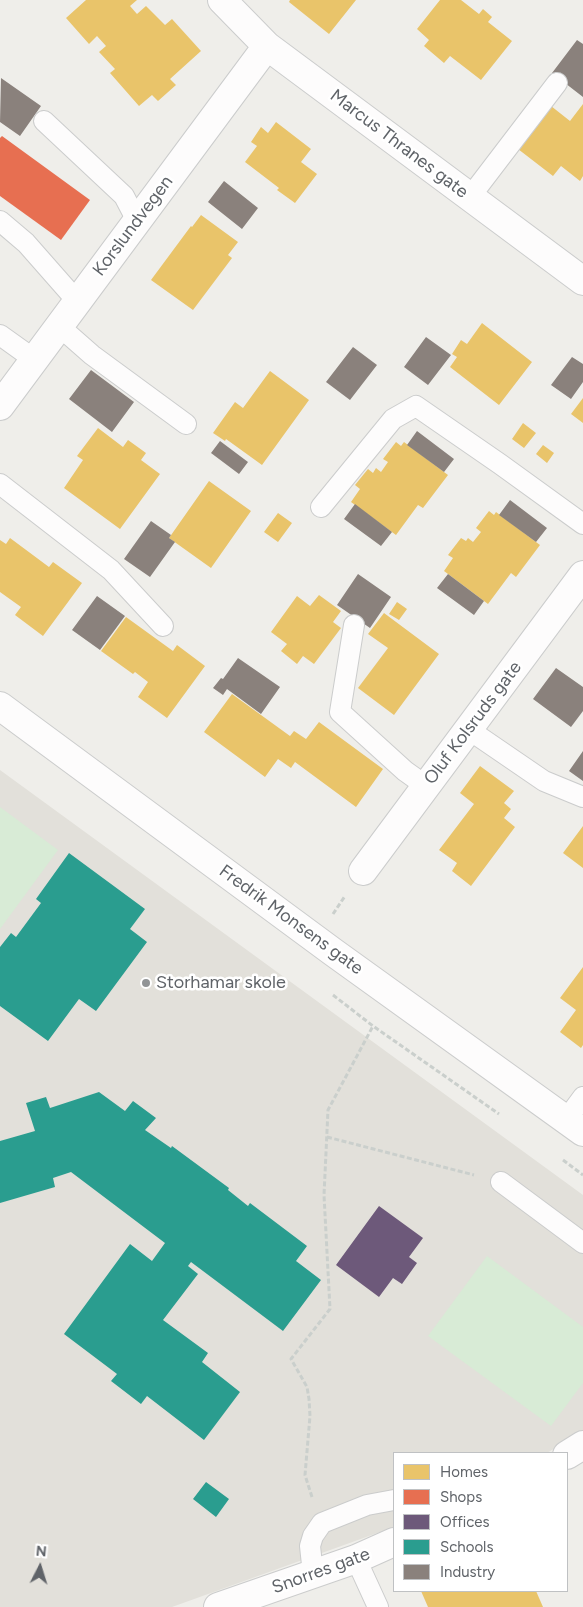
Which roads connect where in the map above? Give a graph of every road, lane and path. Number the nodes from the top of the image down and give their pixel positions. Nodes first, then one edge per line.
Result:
1 (222, 0) edge
2 (267, 46) junction
3 (557, 83) dead end
4 (44, 121) dead end
5 (470, 197) junction
6 (0, 221) edge
7 (137, 221) junction
8 (583, 281) edge
9 (77, 302) junction
10 (59, 326) junction
11 (0, 335) edge
12 (34, 360) junction
13 (0, 406) edge
14 (186, 424) dead end
15 (0, 484) edge
16 (321, 507) dead end
17 (583, 524) edge
18 (583, 575) edge
19 (354, 625) dead end
20 (163, 626) dead end
21 (0, 706) edge
22 (468, 729) junction
23 (426, 786) junction
24 (583, 797) edge
25 (363, 871) dead end
26 (373, 1026) dead end
27 (583, 1097) edge
28 (574, 1126) edge
29 (327, 1137) junction
30 (501, 1182) joint
31 (583, 1243) edge
32 (583, 1446) edge
33 (568, 1454) edge
34 (393, 1500) edge
35 (322, 1523) junction
36 (393, 1542) edge
37 (356, 1559) junction
38 (313, 1574) junction
39 (218, 1607) edge
40 (378, 1607) edge

1 - 2 street, Marcus Thranes gate
2 - 5 street, Marcus Thranes gate
2 - 7 street, Korslundvegen
3 - 5 lane
4 - 7 lane
5 - 8 street, Marcus Thranes gate
6 - 9 lane
7 - 9 street, Korslundvegen
9 - 10 street, Korslundvegen
10 - 12 street, Korslundvegen
10 - 14 lane
11 - 12 lane
12 - 13 street, Korslundvegen
15 - 20 lane
16 - 17 lane
18 - 22 street, Oluf Kolsruds gate
19 - 23 lane
21 - 28 street, Fredrik Monsens gate
22 - 23 street, Oluf Kolsruds gate
22 - 24 lane
23 - 25 street, Oluf Kolsruds gate
26 - 29 path
27 - 28 lane
29 - 30 path
29 - 35 path
30 - 31 lane
32 - 33 street
34 - 35 lane
35 - 38 lane
36 - 37 street, Snorres gate
37 - 38 street, Snorres gate
37 - 40 lane
38 - 39 street, Snorres gate

